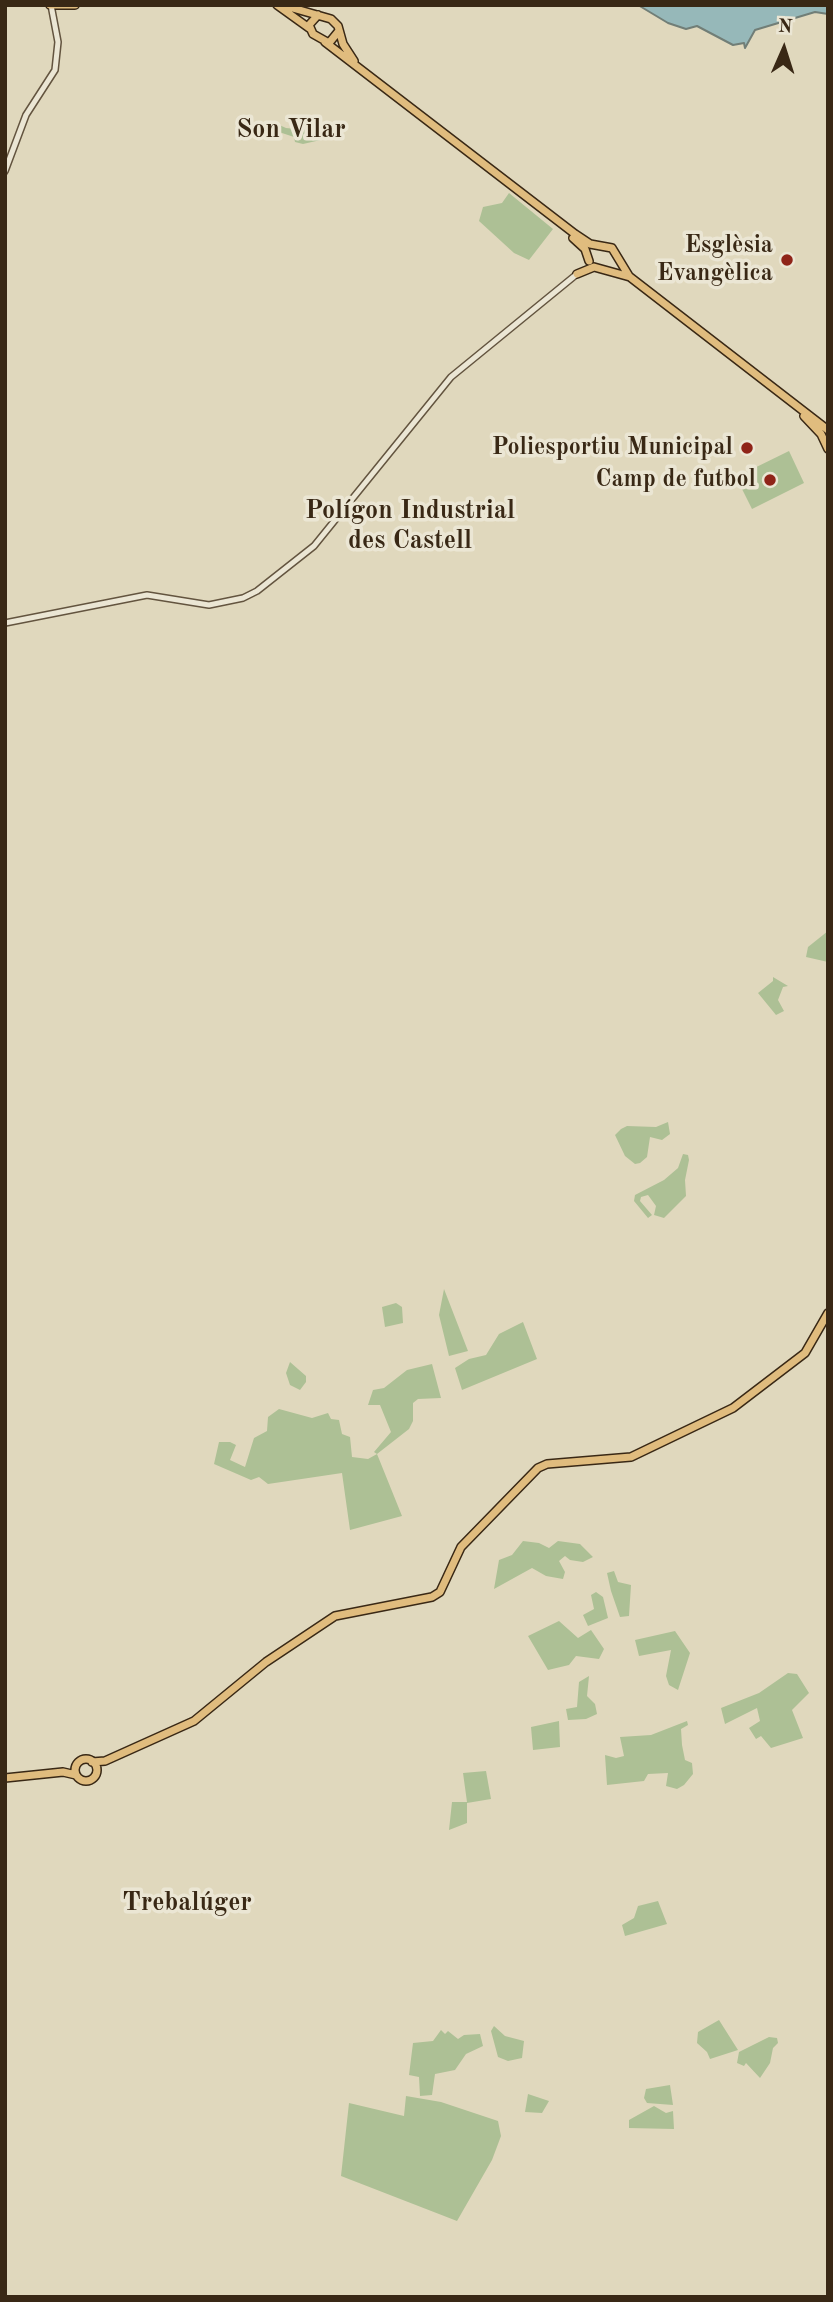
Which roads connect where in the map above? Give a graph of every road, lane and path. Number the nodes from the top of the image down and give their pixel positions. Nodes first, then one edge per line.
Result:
1 (51, 5) edge
2 (75, 5) edge
3 (277, 5) edge
4 (282, 5) edge
5 (321, 14) junction
6 (309, 27) junction
7 (338, 32) junction
8 (324, 42) junction
9 (363, 72) junction
10 (5, 172) edge
11 (548, 213) junction
12 (575, 234) junction
13 (607, 246) junction
14 (592, 258) junction
15 (617, 259) junction
16 (603, 269) junction
17 (577, 274) junction
18 (629, 276) junction
19 (826, 434) edge
20 (828, 449) edge
21 (5, 623) edge
22 (828, 1313) edge
23 (76, 1764) junction
24 (94, 1766) junction
25 (63, 1772) junction
26 (76, 1775) junction
27 (5, 1778) edge

1 - 2 main road
1 - 10 street
3 - 6 main road
4 - 5 main road
5 - 6 main road
5 - 7 main road
6 - 8 main road
7 - 8 main road
7 - 9 main road
8 - 9 main road
9 - 11 main road
11 - 12 main road
11 - 14 main road
12 - 13 main road
12 - 14 main road
13 - 14 main road
13 - 15 main road
14 - 16 main road
14 - 17 main road
15 - 16 main road
15 - 18 main road
16 - 17 main road
16 - 18 main road
17 - 21 street
18 - 19 main road
19 - 20 main road
22 - 24 main road
23 - 24 main road
23 - 25 main road
23 - 26 main road
24 - 26 main road
25 - 26 main road
25 - 27 main road

